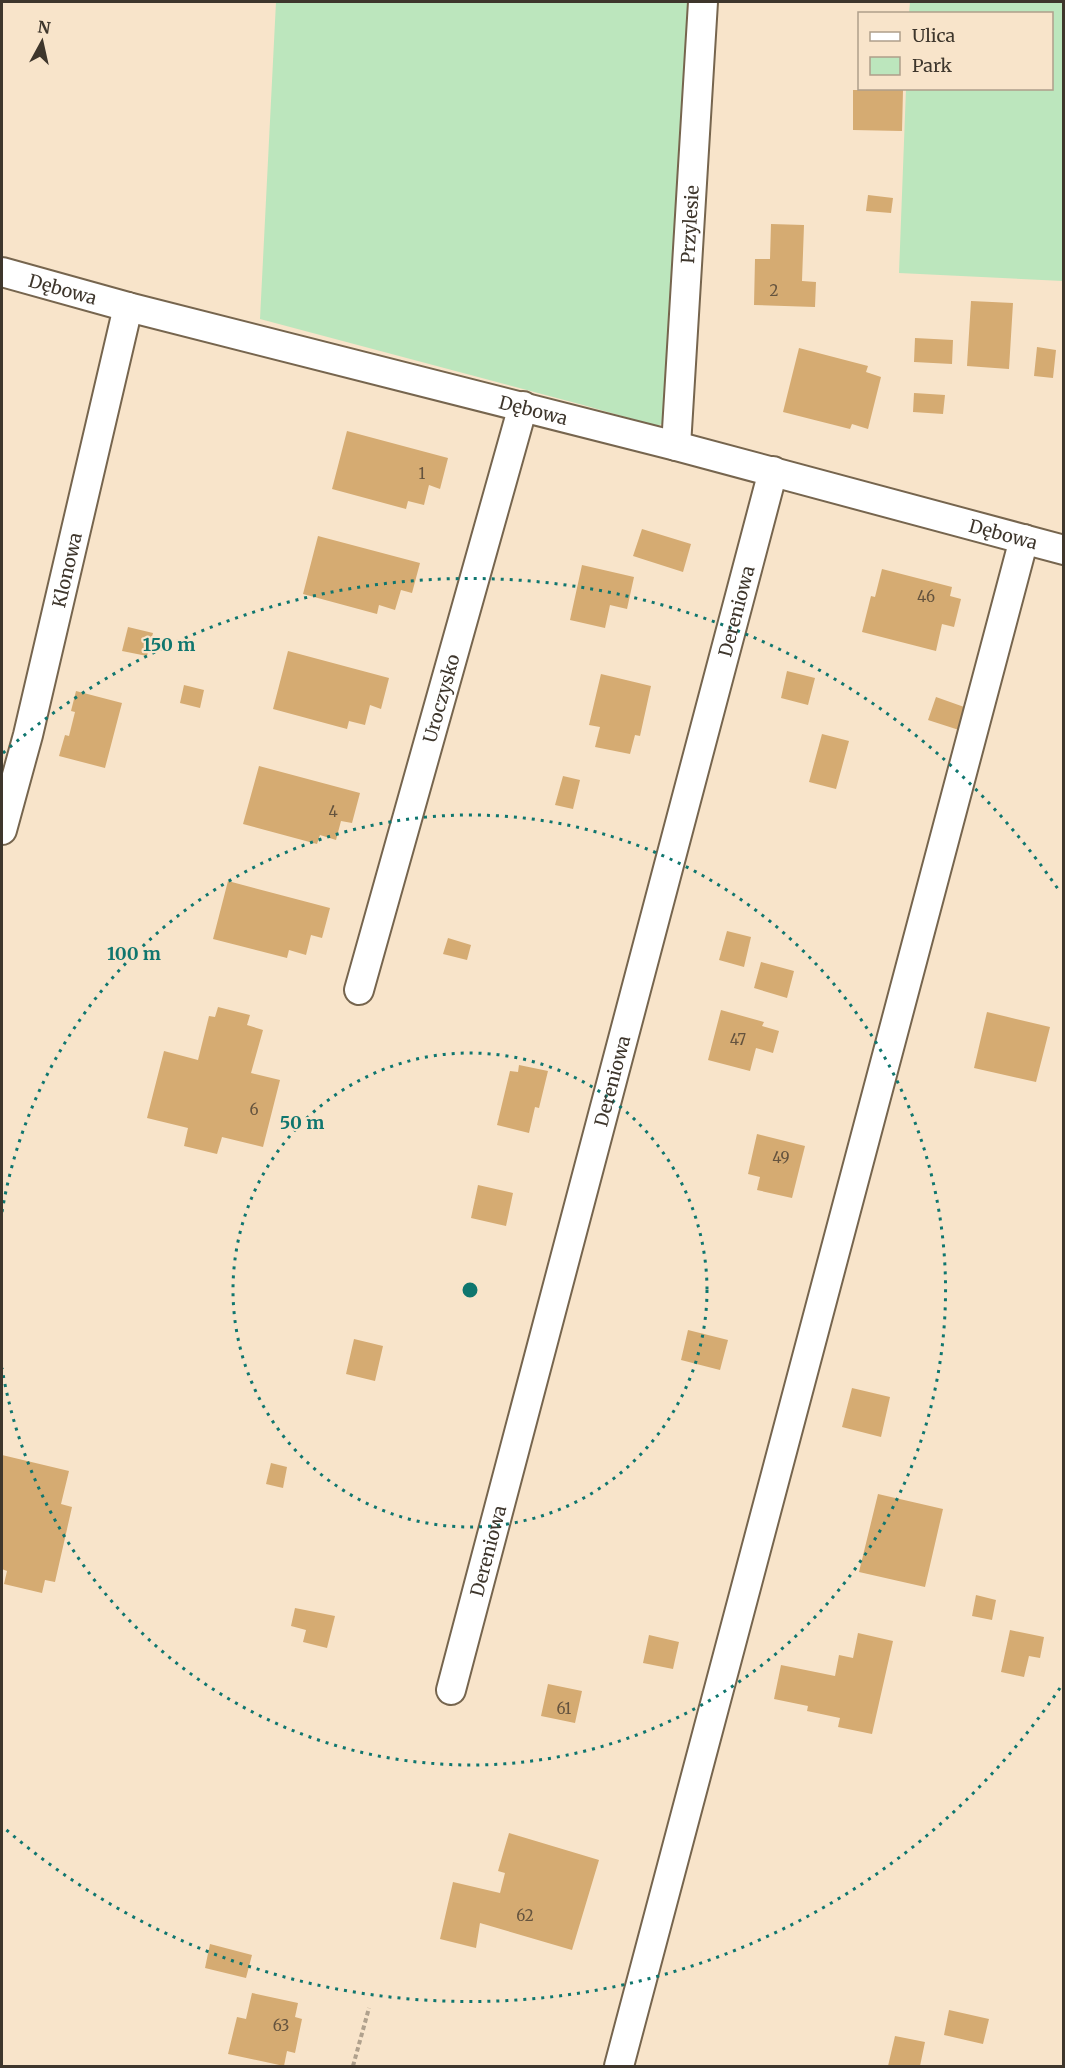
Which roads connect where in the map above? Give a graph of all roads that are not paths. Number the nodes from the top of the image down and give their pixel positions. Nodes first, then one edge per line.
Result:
1 (703, 2) edge
2 (2, 272) edge
3 (128, 307) junction
4 (523, 406) junction
5 (676, 446) junction
6 (773, 471) junction
7 (1024, 539) junction
8 (1064, 550) edge
9 (2, 830) edge
10 (358, 990) dead end
11 (451, 1690) dead end
12 (619, 2067) edge

1 - 5 street, Przylesie
2 - 3 street, Dębowa
3 - 4 street, Dębowa
3 - 9 street, Klonowa
4 - 5 street, Dębowa
4 - 10 street, Uroczysko
5 - 6 street, Dębowa
6 - 7 street, Dębowa
6 - 11 street, Dereniowa
7 - 8 street, Dębowa
7 - 12 street

